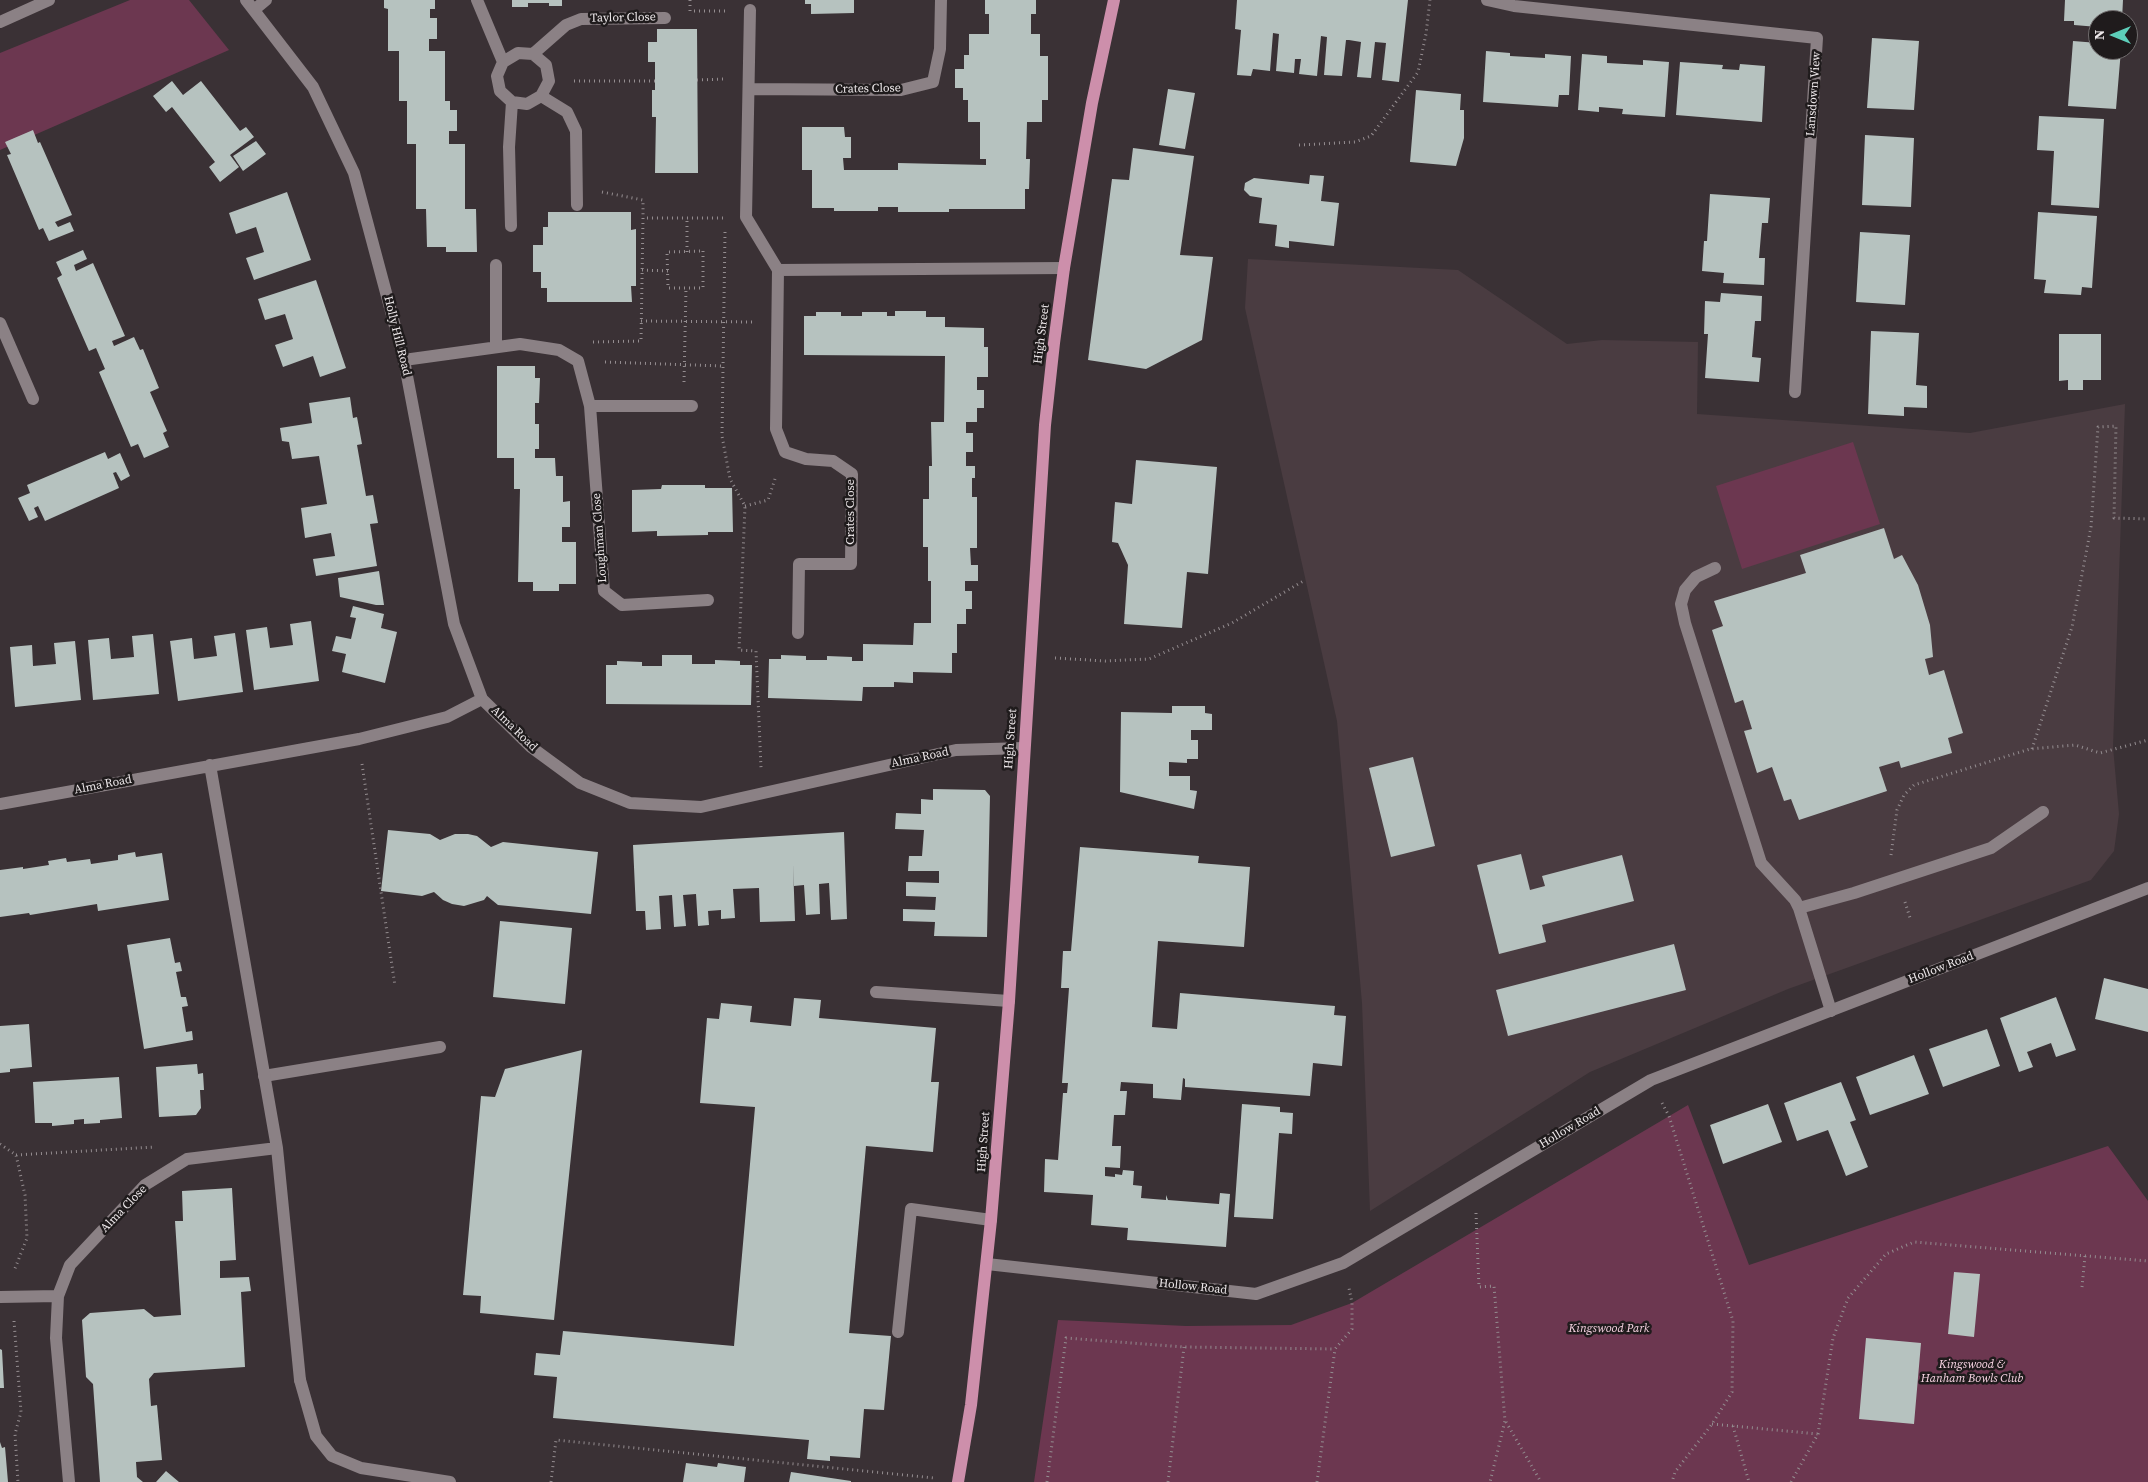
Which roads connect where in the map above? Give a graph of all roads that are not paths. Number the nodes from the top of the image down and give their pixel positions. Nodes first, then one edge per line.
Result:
1 (49, 0) edge
2 (266, 0) edge
3 (477, 0) edge
4 (941, 0) edge
5 (1114, 0) edge
6 (1487, 0) edge
7 (250, 5) edge
8 (750, 10) road end
9 (665, 18) dead end
10 (0, 22) edge
11 (533, 54) junction
12 (503, 62) junction
13 (749, 89) junction
14 (541, 96) junction
15 (512, 102) junction
16 (577, 205) dead end
17 (511, 226) dead end
18 (496, 265) dead end
19 (1064, 268) junction
20 (778, 270) junction
21 (0, 323) edge
22 (496, 347) junction
23 (404, 360) junction
24 (1795, 392) dead end
25 (33, 399) dead end
26 (590, 406) junction
27 (692, 406) dead end
28 (1715, 568) dead end
29 (708, 600) dead end
30 (798, 633) dead end
31 (482, 698) junction
32 (1024, 748) junction
33 (210, 764) junction
34 (0, 804) edge
35 (2043, 812) dead end
36 (2148, 888) edge
37 (1799, 908) junction
38 (876, 992) dead end
39 (1009, 1001) junction
40 (1831, 1011) junction
41 (440, 1047) dead end
42 (264, 1076) junction
43 (277, 1148) junction
44 (991, 1220) junction
45 (987, 1264) junction
46 (58, 1296) junction
47 (0, 1298) edge
48 (898, 1332) dead end
49 (959, 1481) edge
50 (69, 1482) edge
51 (450, 1482) edge

1 - 10 street
2 - 7 street
3 - 12 street
4 - 13 street, Crates Close
5 - 19 main road, High Street
6 - 24 street, Lansdown View
7 - 23 street, Holly Hill Road
8 - 13 street
9 - 11 street, Taylor Close
11 - 12 street
11 - 14 street
12 - 15 street
13 - 20 street
14 - 15 street
14 - 16 street
15 - 17 street
18 - 22 street
19 - 20 street
19 - 32 main road, High Street
20 - 30 street, Crates Close
21 - 25 street
22 - 23 street
22 - 26 street, Loughman Close
23 - 31 street, Holly Hill Road
26 - 27 street
26 - 29 street, Loughman Close
28 - 37 street
31 - 32 street, Alma Road
31 - 33 street, Alma Road
32 - 39 main road, High Street
33 - 34 street, Alma Road
33 - 42 street
35 - 37 street
36 - 40 street, Hollow Road
37 - 40 street
38 - 39 street
39 - 44 main road, High Street
40 - 45 street, Hollow Road
41 - 42 street
42 - 43 street
43 - 46 street, Alma Close
43 - 51 street
44 - 45 main road, High Street
44 - 48 street
45 - 49 main road, High Street
46 - 47 street
46 - 50 street, Alma Close

